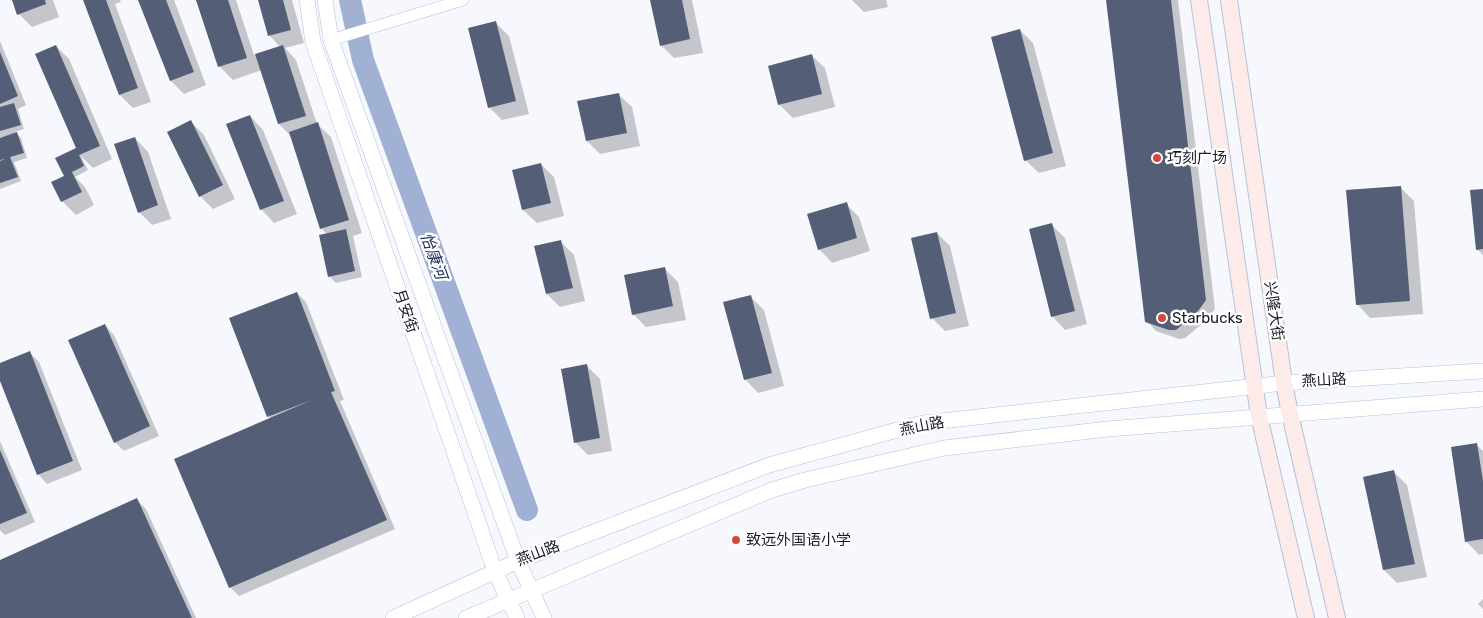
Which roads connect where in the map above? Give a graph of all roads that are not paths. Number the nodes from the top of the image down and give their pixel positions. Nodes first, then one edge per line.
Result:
1 (307, 0) edge
2 (325, 0) edge
3 (463, 0) edge
4 (1199, 0) edge
5 (1229, 0) edge
6 (332, 40) junction
7 (1483, 371) edge
8 (1284, 383) junction
9 (1255, 386) junction
10 (1483, 399) edge
11 (1290, 414) junction
12 (1259, 416) junction
13 (518, 560) junction
14 (495, 571) junction
15 (530, 590) junction
16 (508, 600) junction
17 (393, 618) edge
18 (466, 618) edge
19 (517, 618) edge
20 (544, 618) edge
21 (1306, 618) edge
22 (1337, 618) edge

1 - 14 street, 月安街
2 - 6 street
3 - 6 street
4 - 9 main road, 兴隆大街
5 - 8 main road, 兴隆大街
6 - 13 street
7 - 8 street, 燕山路
8 - 9 street, 燕山路
8 - 11 main road, 兴隆大街
9 - 12 main road, 兴隆大街
9 - 13 street, 燕山路
10 - 11 street, 燕山路
11 - 12 street, 燕山路
11 - 22 main road, 兴隆大街
12 - 15 street, 燕山路
12 - 21 main road, 兴隆大街
13 - 14 street, 燕山路
13 - 15 street
14 - 16 street, 月安街
14 - 17 street, 燕山路
15 - 16 street, 燕山路
15 - 20 street
16 - 18 street, 燕山路
16 - 19 street, 月安街

